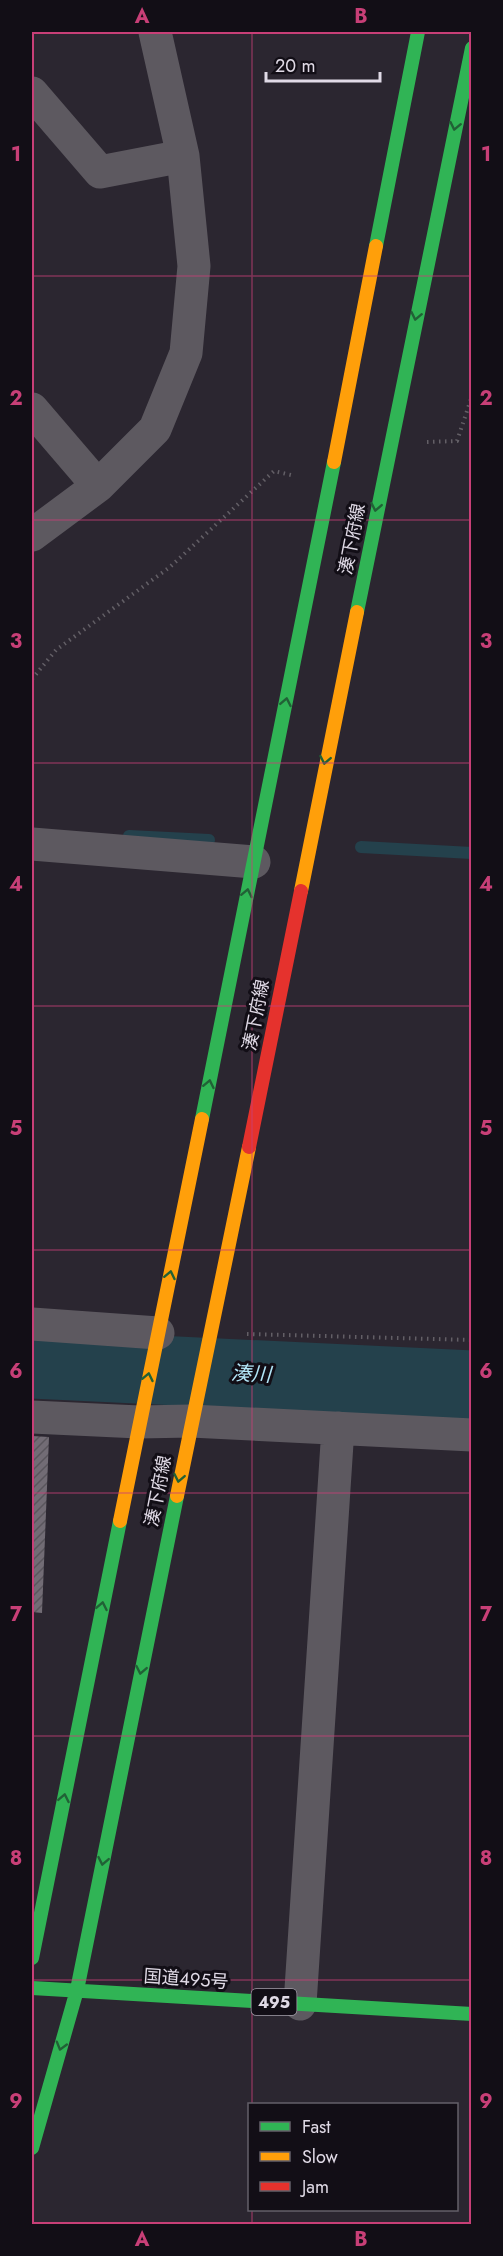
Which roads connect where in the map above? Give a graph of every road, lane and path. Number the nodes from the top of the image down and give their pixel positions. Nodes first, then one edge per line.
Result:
1 (155, 32) edge
2 (418, 32) edge
3 (471, 48) edge
4 (32, 93) edge
5 (183, 156) junction
6 (471, 396) edge
7 (32, 409) edge
8 (389, 442) junction
9 (330, 484) junction
10 (98, 486) junction
11 (32, 535) edge
12 (32, 679) edge
13 (32, 844) edge
14 (254, 862) junction
15 (32, 1324) edge
16 (210, 1332) junction
17 (158, 1333) junction
18 (471, 1340) edge
19 (32, 1417) edge
20 (191, 1421) junction
21 (139, 1422) junction
22 (338, 1428) junction
23 (471, 1435) edge
24 (32, 1958) edge
25 (32, 1988) edge
26 (77, 1990) junction
27 (300, 2004) junction
28 (471, 2014) edge
29 (32, 2148) edge

1 - 5 street
2 - 9 main road, 湊下府線
3 -> 8 main road, 湊下府線
4 - 5 street
5 - 10 street
6 - 8 path
7 - 10 street
8 -> 16 main road, 湊下府線
9 - 12 path
14 -> 9 main road, 湊下府線
10 - 11 street
13 - 14 street
17 -> 14 main road, 湊下府線
15 - 17 street
16 - 18 path
16 - 20 main road, 湊下府線
21 -> 17 main road, 湊下府線
19 - 21 street
20 - 21 street
20 - 22 street
20 -> 26 main road, 湊下府線
24 -> 21 main road, 湊下府線
22 - 23 street
22 - 27 street
25 - 26 main road, 495
26 - 27 main road, 国道495号 / 495
26 -> 29 main road, 湊下府線
27 - 28 main road, 国道495号 / 495

